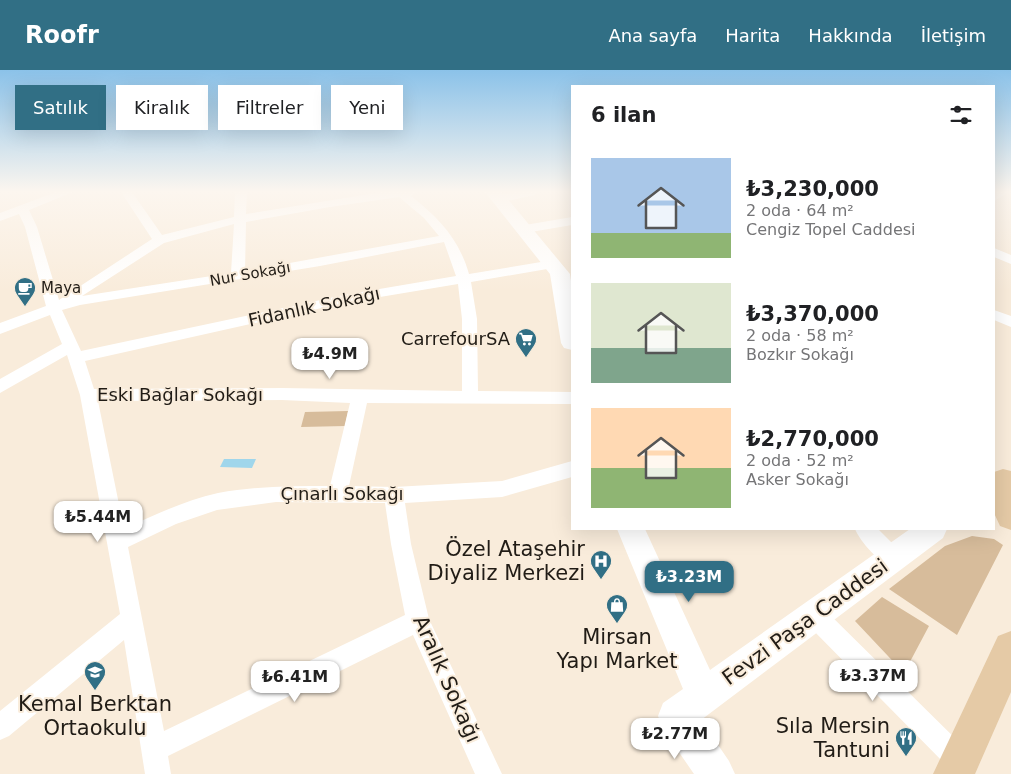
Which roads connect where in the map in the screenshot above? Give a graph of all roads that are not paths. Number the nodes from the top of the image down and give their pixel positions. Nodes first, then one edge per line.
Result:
1 (30, 225) edge
2 (149, 225) edge
3 (217, 225) edge
4 (240, 225) edge
5 (435, 225) edge
6 (521, 225) edge
7 (549, 225) edge
8 (525, 229) junction
9 (447, 238) junction
10 (159, 240) junction
11 (995, 252) edge
12 (1011, 260) edge
13 (562, 270) edge
14 (238, 275) junction
15 (464, 278) junction
16 (54, 308) junction
17 (995, 315) edge
18 (1011, 322) edge
19 (0, 330) edge
20 (571, 336) edge
21 (74, 352) junction
22 (0, 387) edge
23 (88, 395) junction
24 (470, 396) junction
25 (360, 397) junction
26 (571, 398) edge
27 (571, 469) edge
28 (1003, 481) edge
29 (338, 494) junction
30 (394, 494) junction
31 (1011, 516) edge
32 (995, 525) edge
33 (1011, 529) edge
34 (631, 530) edge
35 (868, 530) edge
36 (116, 543) junction
37 (912, 544) edge
38 (814, 615) junction
39 (132, 619) junction
40 (418, 621) junction
41 (1011, 649) edge
42 (690, 706) junction
43 (0, 727) edge
44 (155, 749) junction
45 (957, 768) edge
46 (158, 774) edge
47 (490, 774) edge
48 (716, 774) edge

1 - 16 street
2 - 10 street
3 - 10 street
4 - 14 street
5 - 9 street
6 - 8 street
7 - 8 street
8 - 13 street
9 - 14 street, Nur Sokağı
9 - 15 street
10 - 16 street
11 - 12 street
13 - 15 street, Fidanlık Sokağı
13 - 20 street
14 - 16 street, Nur Sokağı
15 - 21 street, Fidanlık Sokağı
15 - 24 street
16 - 19 street
16 - 21 street
17 - 18 street
21 - 22 street, Fidanlık Sokağı
21 - 23 street
23 - 25 street, Eski Bağlar Sokağı
23 - 36 street
24 - 25 street, Eski Bağlar Sokağı
24 - 26 street, Eski Bağlar Sokağı
25 - 29 street
27 - 30 street, Çınarlı Sokağı
28 - 31 main road
29 - 30 street, Çınarlı Sokağı
29 - 36 street, Çınarlı Sokağı
30 - 40 street, Aralık Sokağı
32 - 33 main road
34 - 42 street
35 - 37 street
36 - 39 street
37 - 38 street, Fevzi Paşa Caddesi
38 - 42 street, Fevzi Paşa Caddesi
38 - 45 street
39 - 43 street
39 - 44 street
40 - 44 street
40 - 47 street, Aralık Sokağı
41 - 45 main road
42 - 48 street
44 - 46 street

